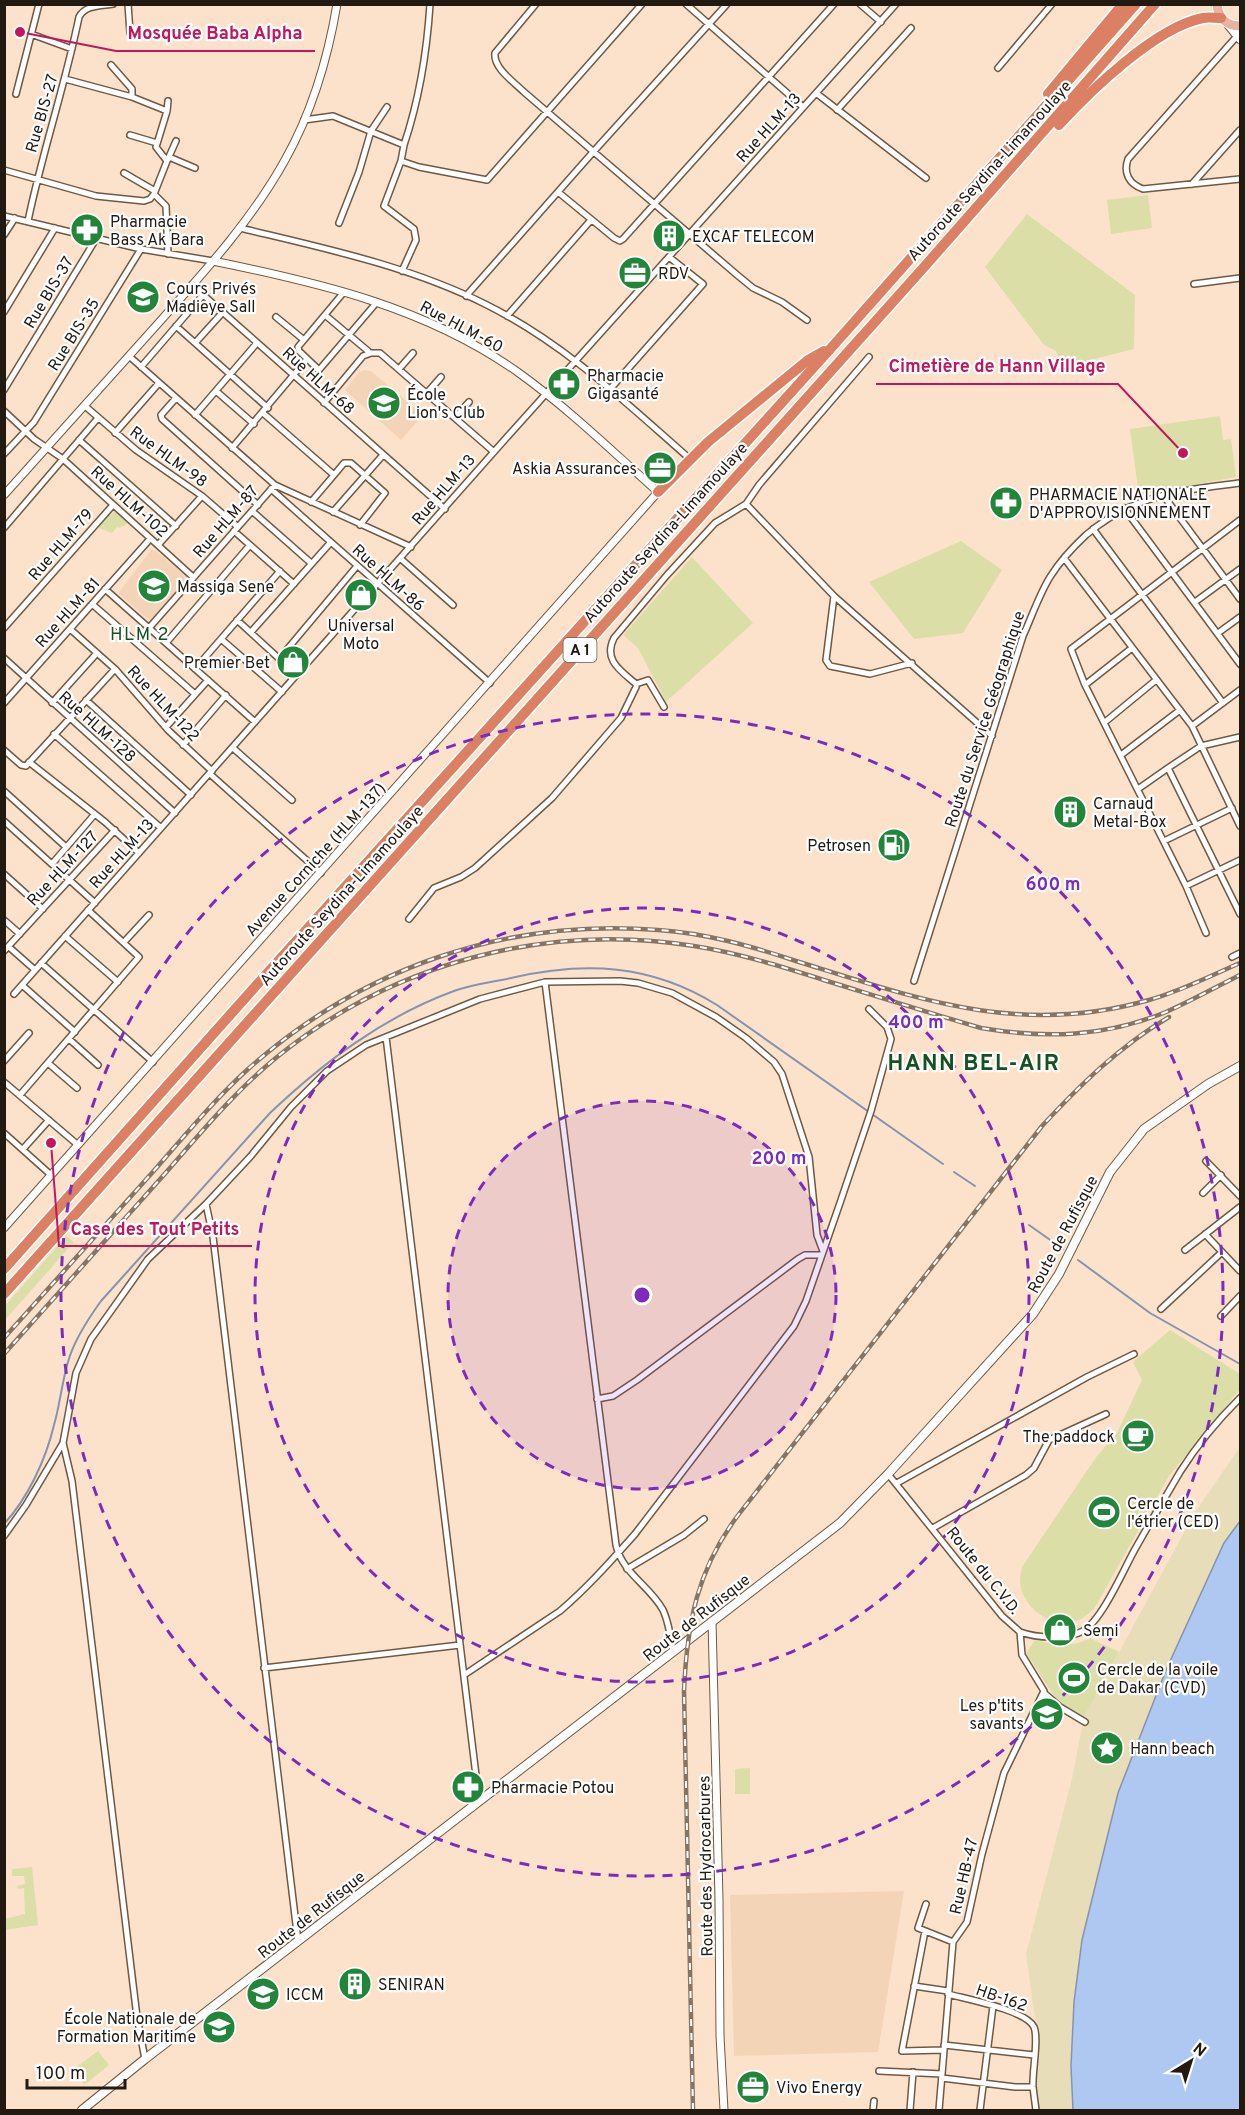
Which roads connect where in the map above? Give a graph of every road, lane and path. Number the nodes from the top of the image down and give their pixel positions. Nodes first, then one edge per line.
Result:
1 (39, 4) edge
2 (113, 4) edge
3 (128, 4) edge
4 (337, 4) edge
5 (430, 4) edge
6 (536, 4) edge
7 (642, 4) edge
8 (686, 4) edge
9 (727, 4) edge
10 (834, 4) edge
11 (860, 4) edge
12 (896, 4) edge
13 (1040, 4) edge
14 (1052, 4) edge
15 (1123, 4) edge
16 (1136, 4) edge
17 (1155, 4) edge
18 (1217, 4) edge
19 (1047, 10) junction
20 (1223, 20) junction
21 (881, 22) junction
22 (709, 25) junction
23 (911, 28) dead end
24 (130, 33) dead end
25 (1240, 33) edge
26 (31, 34) junction
27 (72, 49) junction
28 (111, 65) dead end
29 (998, 68) dead end
30 (768, 76) junction
31 (65, 79) junction
32 (816, 93) junction
33 (16, 94) dead end
34 (132, 97) junction
35 (168, 101) dead end
36 (387, 107) dead end
37 (803, 107) junction
38 (837, 110) junction
39 (167, 111) junction
40 (547, 111) junction
41 (304, 120) junction
42 (1240, 130) edge
43 (371, 132) junction
44 (130, 135) dead end
45 (176, 141) dead end
46 (1013, 142) junction
47 (157, 143) junction
48 (404, 145) junction
49 (594, 151) junction
50 (1024, 154) junction
51 (168, 159) junction
52 (401, 161) junction
53 (195, 168) dead end
54 (4, 170) edge
55 (124, 173) dead end
56 (37, 178) junction
57 (926, 178) dead end
58 (1240, 179) edge
59 (1192, 184) junction
60 (558, 192) junction
61 (155, 193) junction
62 (655, 204) junction
63 (4, 216) edge
64 (15, 218) junction
65 (591, 220) junction
66 (28, 221) junction
67 (339, 223) dead end
68 (55, 228) junction
69 (240, 228) junction
70 (4, 235) edge
71 (689, 235) junction
72 (96, 239) junction
73 (141, 249) junction
74 (168, 254) junction
75 (669, 257) junction
76 (213, 261) junction
77 (402, 271) junction
78 (1240, 278) edge
79 (1194, 284) dead end
80 (192, 285) junction
81 (344, 292) junction
82 (203, 295) junction
83 (466, 296) junction
84 (377, 302) junction
85 (4, 312) edge
86 (223, 312) junction
87 (325, 315) junction
88 (507, 316) junction
89 (276, 317) dead end
90 (807, 320) dead end
91 (176, 327) junction
92 (349, 335) junction
93 (304, 340) junction
94 (195, 343) junction
95 (257, 343) junction
96 (832, 347) junction
97 (368, 351) dead end
98 (413, 353) dead end
99 (129, 356) junction
100 (869, 357) dead end
101 (307, 359) junction
102 (575, 360) junction
103 (141, 367) junction
104 (399, 369) junction
105 (230, 375) junction
106 (294, 376) junction
107 (441, 377) dead end
108 (159, 383) junction
109 (611, 388) junction
110 (4, 390) edge
111 (216, 391) junction
112 (427, 393) junction
113 (546, 394) junction
114 (176, 398) junction
115 (470, 402) dead end
116 (324, 403) junction
117 (85, 406) junction
118 (266, 410) junction
119 (4, 411) edge
120 (195, 415) junction
121 (98, 418) junction
122 (455, 418) junction
123 (254, 424) junction
124 (25, 431) junction
125 (115, 433) junction
126 (79, 440) junction
127 (46, 447) junction
128 (232, 448) junction
129 (494, 452) junction
130 (4, 454) edge
131 (383, 455) junction
132 (63, 459) junction
133 (690, 459) junction
134 (334, 475) junction
135 (365, 476) junction
136 (1240, 483) edge
137 (273, 487) junction
138 (658, 492) junction
139 (4, 495) edge
140 (1163, 495) junction
141 (202, 496) junction
142 (311, 502) junction
143 (746, 504) junction
144 (113, 505) junction
145 (258, 505) junction
146 (1124, 508) junction
147 (445, 509) junction
148 (252, 511) junction
149 (333, 512) junction
150 (1240, 520) edge
151 (360, 525) junction
152 (176, 526) junction
153 (4, 528) edge
154 (236, 529) junction
155 (1093, 529) junction
156 (150, 538) junction
157 (331, 542) junction
158 (158, 545) junction
159 (250, 545) junction
160 (411, 547) junction
161 (1203, 548) junction
162 (1064, 558) junction
163 (401, 559) junction
164 (311, 563) junction
165 (357, 566) junction
166 (1240, 569) edge
167 (280, 571) junction
168 (1173, 571) junction
169 (194, 577) junction
170 (1226, 579) junction
171 (294, 584) junction
172 (377, 584) junction
173 (105, 589) junction
174 (1142, 595) junction
175 (834, 596) junction
176 (1240, 599) edge
177 (1195, 602) junction
178 (92, 604) junction
179 (453, 605) dead end
180 (1240, 616) edge
181 (1110, 619) junction
182 (237, 620) junction
183 (4, 628) edge
184 (149, 628) junction
185 (70, 629) junction
186 (250, 632) junction
187 (1218, 633) junction
188 (221, 639) junction
189 (166, 643) junction
190 (1132, 648) junction
191 (97, 653) junction
192 (4, 658) edge
193 (279, 658) junction
194 (912, 663) junction
195 (1240, 664) edge
196 (115, 669) junction
197 (195, 669) junction
198 (297, 675) junction
199 (26, 678) junction
200 (208, 680) junction
201 (1156, 680) junction
202 (490, 684) junction
203 (636, 684) junction
204 (1085, 685) junction
205 (1240, 690) edge
206 (282, 692) junction
207 (195, 694) junction
208 (226, 695) junction
209 (86, 700) junction
210 (4, 703) edge
211 (52, 703) junction
212 (1223, 703) junction
213 (664, 707) dead end
214 (1180, 710) junction
215 (69, 717) junction
216 (255, 722) junction
217 (1105, 722) junction
218 (1192, 726) junction
219 (166, 727) junction
220 (54, 734) junction
221 (992, 736) junction
222 (1240, 737) edge
223 (183, 745) junction
224 (1201, 746) junction
225 (233, 748) junction
226 (4, 750) edge
227 (1121, 755) junction
228 (29, 762) junction
229 (1168, 768) junction
230 (211, 772) junction
231 (1138, 789) junction
232 (4, 791) edge
233 (191, 795) junction
234 (292, 800) dead end
235 (1232, 808) junction
236 (175, 813) junction
237 (94, 815) junction
238 (5, 824) edge
239 (1196, 825) junction
240 (1240, 826) edge
241 (161, 828) junction
242 (115, 830) junction
243 (1164, 841) junction
244 (66, 847) junction
245 (139, 852) junction
246 (1240, 860) edge
247 (52, 864) junction
248 (1218, 870) junction
249 (321, 873) junction
250 (4, 874) edge
251 (69, 880) junction
252 (1186, 886) junction
253 (95, 903) junction
254 (43, 909) junction
255 (88, 910) junction
256 (1240, 914) edge
257 (149, 915) dead end
258 (409, 919) dead end
259 (4, 920) edge
260 (1206, 933) dead end
261 (20, 934) junction
262 (65, 936) junction
263 (124, 942) junction
264 (7, 949) edge
265 (1240, 953) edge
266 (1232, 957) dead end
267 (41, 963) junction
268 (35, 970) junction
269 (914, 981) dead end
270 (118, 982) junction
271 (545, 982) junction
272 (22, 985) junction
273 (14, 994) dead end
274 (94, 1009) junction
275 (869, 1010) dead end
276 (75, 1032) junction
277 (29, 1033) dead end
278 (386, 1037) junction
279 (69, 1039) junction
280 (4, 1061) edge
281 (153, 1062) junction
282 (48, 1063) junction
283 (98, 1065) dead end
284 (1240, 1066) edge
285 (4, 1082) edge
286 (77, 1088) dead end
287 (20, 1095) junction
288 (49, 1120) junction
289 (4, 1133) edge
290 (78, 1145) junction
291 (22, 1149) junction
292 (1206, 1161) dead end
293 (51, 1175) junction
294 (1221, 1175) junction
295 (1203, 1193) dead end
296 (1240, 1196) edge
297 (206, 1204) junction
298 (1240, 1207) edge
299 (4, 1228) edge
300 (1205, 1234) junction
301 (1185, 1250) dead end
302 (1222, 1252) junction
303 (822, 1253) junction
304 (4, 1269) edge
305 (1240, 1271) edge
306 (4, 1294) edge
307 (1240, 1296) edge
308 (1161, 1309) dead end
309 (1221, 1316) dead end
310 (1134, 1354) dead end
311 (1240, 1398) edge
312 (597, 1399) junction
313 (1106, 1414) dead end
314 (63, 1443) junction
315 (888, 1474) junction
316 (897, 1482) junction
317 (704, 1519) dead end
318 (933, 1528) junction
319 (4, 1536) edge
320 (618, 1553) junction
321 (627, 1569) junction
322 (712, 1621) junction
323 (1020, 1632) junction
324 (460, 1645) junction
325 (673, 1652) junction
326 (264, 1668) junction
327 (464, 1675) junction
328 (1044, 1691) junction
329 (1085, 1722) dead end
330 (479, 1800) junction
331 (926, 1904) dead end
332 (922, 1930) junction
333 (298, 1941) junction
334 (953, 1942) junction
335 (914, 1986) junction
336 (948, 1993) junction
337 (993, 2006) junction
338 (944, 2048) junction
339 (987, 2050) junction
340 (1034, 2055) junction
341 (145, 2059) junction
342 (879, 2071) dead end
343 (913, 2073) junction
344 (942, 2076) junction
345 (982, 2084) junction
346 (1033, 2086) junction
347 (874, 2101) dead end
348 (82, 2110) edge
349 (724, 2110) edge
350 (873, 2110) edge
351 (910, 2110) edge
352 (939, 2110) edge
353 (980, 2110) edge
354 (1036, 2110) edge

1 - 26 street
2 - 27 street, Rue BIS-27
3 - 24 street
4 - 41 street
5 - 48 street
6 - 40 street
7 - 40 street
8 - 22 street
9 - 22 street
10 - 30 street
11 - 21 street
12 - 21 street, Rue HLM-13
13 - 19 street
14 - 19 street
15 - 46 highway
16 - 46 highway, Autoroute Seydina-Limamoulaye / A 1
17 - 50 highway, Autoroute Seydina-Limamoulaye / A 1
18 - 20 main road
19 - 29 street
20 - 25 main road
20 - 50 highway
21 - 32 street, Rue HLM-13
22 - 30 street
22 - 49 street
23 - 38 street
25 - 59 street
26 - 27 street
26 - 33 street
27 - 31 street, Rue BIS-27
28 - 34 street
30 - 37 street
30 - 62 street
31 - 34 street
31 - 56 street, Rue BIS-27
32 - 37 street, Rue HLM-13
32 - 38 street
34 - 39 street
35 - 39 street
36 - 43 street
37 - 71 street, Rue HLM-13
38 - 57 street
39 - 47 street
40 - 49 street
40 - 52 street
41 - 43 street
41 - 69 street
42 - 59 street
43 - 48 street
43 - 67 street
44 - 47 street
45 - 51 street
46 - 96 highway, Autoroute Seydina-Limamoulaye / A 1
47 - 51 street
48 - 52 street
49 - 60 street
49 - 62 street
50 - 306 highway, Autoroute Seydina-Limamoulaye / A 1
51 - 53 street
51 - 61 street
52 - 77 street
54 - 56 street
55 - 61 street
56 - 61 street
56 - 66 street, Rue BIS-27
58 - 59 street
60 - 65 street
60 - 83 street
61 - 74 street
62 - 65 street
62 - 71 street
63 - 64 street
64 - 66 street
64 - 70 street
65 - 88 street
66 - 68 street
68 - 72 street
68 - 85 street
69 - 76 street
69 - 77 street
71 - 75 street, Rue HLM-13
71 - 90 street
72 - 73 street
72 - 110 street, Rue BIS-37
73 - 74 street
73 - 124 street, Rue BIS-35
74 - 76 street
75 - 102 street, Rue HLM-13
75 - 109 street
76 - 80 street
76 - 81 street, Rue HLM-60
77 - 83 street
78 - 79 street
80 - 82 street, Rue HLM-68
80 - 99 street
81 - 84 street, Rue HLM-60
81 - 87 street
82 - 86 street, Rue HLM-68
82 - 91 street
83 - 88 street
84 - 92 street
84 - 113 street, Rue HLM-60
86 - 94 street
86 - 95 street, Rue HLM-68
87 - 92 street
87 - 93 street
88 - 102 street
89 - 93 street
91 - 94 street
91 - 103 street
92 - 97 street
92 - 101 street
93 - 101 street
94 - 105 street
95 - 105 street
95 - 106 street, Rue HLM-68
96 - 133 highway
96 - 304 highway, Autoroute Seydina-Limamoulaye / A 1
98 - 104 street
99 - 103 street, Rue HLM-86
99 - 117 street
100 - 143 street
101 - 106 street
102 - 109 street
102 - 113 street, Rue HLM-13
103 - 108 street, Rue HLM-86
104 - 112 street
104 - 116 street
105 - 111 street
105 - 118 street
106 - 116 street, Rue HLM-68
106 - 118 street
107 - 112 street
108 - 114 street, Rue HLM-86
108 - 125 street
109 - 133 street
111 - 120 street
111 - 123 street
112 - 122 street
113 - 129 street, Rue HLM-13
113 - 138 street, Rue HLM-60
114 - 120 street, Rue HLM-86
114 - 145 street
115 - 122 street
116 - 131 street, Rue HLM-68
117 - 121 street, Rue HLM-98
117 - 127 street
118 - 123 street
118 - 134 street
119 - 124 street, Rue HLM-102
120 - 128 street, Rue HLM-86
121 - 125 street, Rue HLM-98
121 - 126 street
122 - 129 street
123 - 128 street
124 - 127 street, Rue HLM-102
124 - 130 street, Rue BIS-35
125 - 141 street, Rue HLM-98
126 - 132 street
126 - 152 street
127 - 132 street, Rue HLM-102
127 - 139 street
128 - 137 street, Rue HLM-86
129 - 147 street, Rue HLM-13
131 - 135 street
131 - 147 street, Rue HLM-68
132 - 144 street, Rue HLM-102
132 - 153 street
133 - 138 highway
134 - 135 street
134 - 142 street
135 - 149 street
135 - 151 street
136 - 140 street, Route du Service Géographique
137 - 142 street
137 - 145 street, Rue HLM-87
137 - 157 street, Rue HLM-86
138 - 202 street, Avenue Corniche (HLM-137)
140 - 146 street, Route du Service Géographique
140 - 161 street
141 - 152 street
141 - 154 street, Rue HLM-98
142 - 149 street
143 - 175 street
143 - 203 street
144 - 156 street, Rue HLM-102
144 - 183 street, Rue HLM-79
145 - 148 street, Rue HLM-87
146 - 155 street, Route du Service Géographique
146 - 168 street
147 - 160 street, Rue HLM-13
148 - 154 street, Rue HLM-87
148 - 164 street
149 - 151 street
150 - 161 street
151 - 160 street
152 - 158 street
154 - 159 street, Rue HLM-98
154 - 169 street, Rue HLM-87
155 - 162 street, Route du Service Géographique
155 - 174 street
156 - 158 street, Rue HLM-102
156 - 173 street, Rue HLM-81
157 - 164 street
157 - 165 street, Rue HLM-86
158 - 169 street, Rue HLM-102
159 - 167 street, Rue HLM-98
159 - 189 street
160 - 163 street, Rue HLM-13
161 - 168 street
161 - 170 street
162 - 181 street
162 - 221 street, Route du Service Géographique
163 - 172 street, Rue HLM-13
163 - 179 street
164 - 171 street
165 - 172 street, Rue HLM-86
165 - 193 street
166 - 170 street
167 - 171 street, Rue HLM-98
167 - 182 street
168 - 174 street
168 - 177 street
169 - 184 street, Rue HLM-87
170 - 176 street
170 - 177 street
171 - 186 street
172 - 198 street, Rue HLM-13
172 - 202 street, Rue HLM-86
173 - 178 street, Rue HLM-81
173 - 184 street
174 - 181 street
174 - 212 street
175 - 194 street
175 - 194 street
177 - 187 street
178 - 185 street, Rue HLM-81
178 - 207 street
180 - 187 street
181 - 190 street
181 - 204 street
182 - 186 street
182 - 188 street
184 - 189 street
185 - 191 street, Rue HLM-122
185 - 199 street, Rue HLM-81
186 - 193 street
187 - 195 street
188 - 197 street
188 - 206 street
189 - 197 street
190 - 201 street
190 - 204 street
191 - 196 street, Rue HLM-122
191 - 211 street
192 - 199 street, Rue HLM-128
193 - 198 street
194 - 221 street
196 - 209 street
196 - 219 street, Rue HLM-122
197 - 200 street
198 - 206 street, Rue HLM-13
199 - 210 street, Rue HLM-81
199 - 211 street, Rue HLM-128
200 - 207 street
200 - 208 street
201 - 214 street
201 - 217 street
202 - 249 street, Avenue Corniche (HLM-137)
203 - 213 street
203 - 258 street
204 - 217 street
205 - 212 street
206 - 216 street, Rue HLM-13
207 - 219 street
208 - 216 street
208 - 223 street
209 - 215 street
209 - 233 street
211 - 215 street, Rue HLM-128
212 - 218 street
214 - 218 street
214 - 227 street
215 - 220 street
215 - 236 street, Rue HLM-128
216 - 225 street, Rue HLM-13
217 - 227 street
218 - 224 street
219 - 223 street, Rue HLM-122
220 - 228 street
220 - 241 street
221 - 269 street, Route du Service Géographique
222 - 224 street
223 - 230 street, Rue HLM-122
224 - 229 street
224 - 235 street
225 - 230 street, Rue HLM-13
225 - 234 street
226 - 228 street
227 - 231 street
228 - 237 street
229 - 231 street
229 - 239 street
230 - 233 street, Rue HLM-13
230 - 249 street, Rue HLM-122
231 - 243 street
232 - 244 street
233 - 236 street, Rue HLM-13
235 - 239 street
235 - 240 street
236 - 241 street, Rue HLM-13
237 - 242 street
237 - 244 street
238 - 247 street
239 - 243 street
239 - 248 street
241 - 245 street, Rue HLM-13
242 - 245 street
242 - 251 street, Rue HLM-127
243 - 252 street
244 - 247 street
245 - 253 street, Rue HLM-13
246 - 248 street
247 - 251 street
248 - 252 street
248 - 256 street
249 - 281 street, Avenue Corniche (HLM-137)
250 - 254 street
251 - 253 street
251 - 254 street, Rue HLM-127
252 - 260 street
253 - 255 street, Rue HLM-13
254 - 261 street, Rue HLM-127
255 - 262 street, Rue HLM-13
255 - 263 street
257 - 263 street
259 - 261 street
261 - 264 street, Rue HLM-127
262 - 267 street, Rue HLM-13
262 - 270 street
263 - 270 street
264 - 268 street
265 - 266 street
267 - 268 street, Rue HLM-13
267 - 274 street
268 - 272 street, Rue HLM-13
270 - 274 street
271 - 278 street
271 - 303 street
271 - 312 street
272 - 273 street, Rue HLM-13
272 - 276 street
274 - 276 street
274 - 281 street
275 - 303 street
276 - 279 street
277 - 280 street
278 - 297 street
278 - 324 street
279 - 282 street
279 - 283 street
281 - 290 street, Avenue Corniche (HLM-137)
282 - 286 street
282 - 287 street
284 - 315 main road, Route de Rufisque
285 - 287 street
287 - 288 street
288 - 290 street
288 - 291 street
289 - 291 street
290 - 293 street, Avenue Corniche (HLM-137)
291 - 293 street
292 - 294 street
293 - 299 street, Avenue Corniche (HLM-137)
294 - 295 street
294 - 296 street
297 - 314 street
297 - 326 street
298 - 300 street
300 - 301 street
300 - 302 street
302 - 305 street
302 - 308 street
303 - 312 street
303 - 320 street
307 - 309 street
310 - 316 street
311 - 323 street
312 - 320 street
313 - 318 street
314 - 319 street
314 - 341 street
315 - 316 street, Route du C.V.D.
315 - 322 main road, Route de Rufisque
316 - 318 street, Route du C.V.D.
317 - 321 street
318 - 323 street, Route du C.V.D.
320 - 321 street
320 - 327 street
321 - 325 street
322 - 325 main road, Route de Rufisque
322 - 349 street, Route des Hydrocarbures
323 - 328 street, Route du C.V.D.
324 - 326 street
324 - 327 street
325 - 330 main road, Route de Rufisque
326 - 333 street
327 - 330 street
328 - 329 street, Route du C.V.D.
328 - 334 street, Rue HB-47
330 - 333 main road, Route de Rufisque
331 - 332 street
332 - 334 street
332 - 335 street
333 - 341 main road, Route de Rufisque
334 - 336 street, Rue HB-47
335 - 336 street, HB-162
335 - 338 street
336 - 337 street, HB-162
336 - 338 street, Rue HB-47
337 - 339 street
337 - 340 street, HB-162
338 - 339 street
338 - 344 street, Rue HB-47
339 - 340 street
339 - 345 street
340 - 346 street, HB-162
341 - 348 main road, Route de Rufisque
342 - 343 street
343 - 344 street
343 - 351 street
344 - 345 street
344 - 352 street, Rue HB-47
345 - 346 street
345 - 353 street
346 - 354 street, HB-162
347 - 350 street

